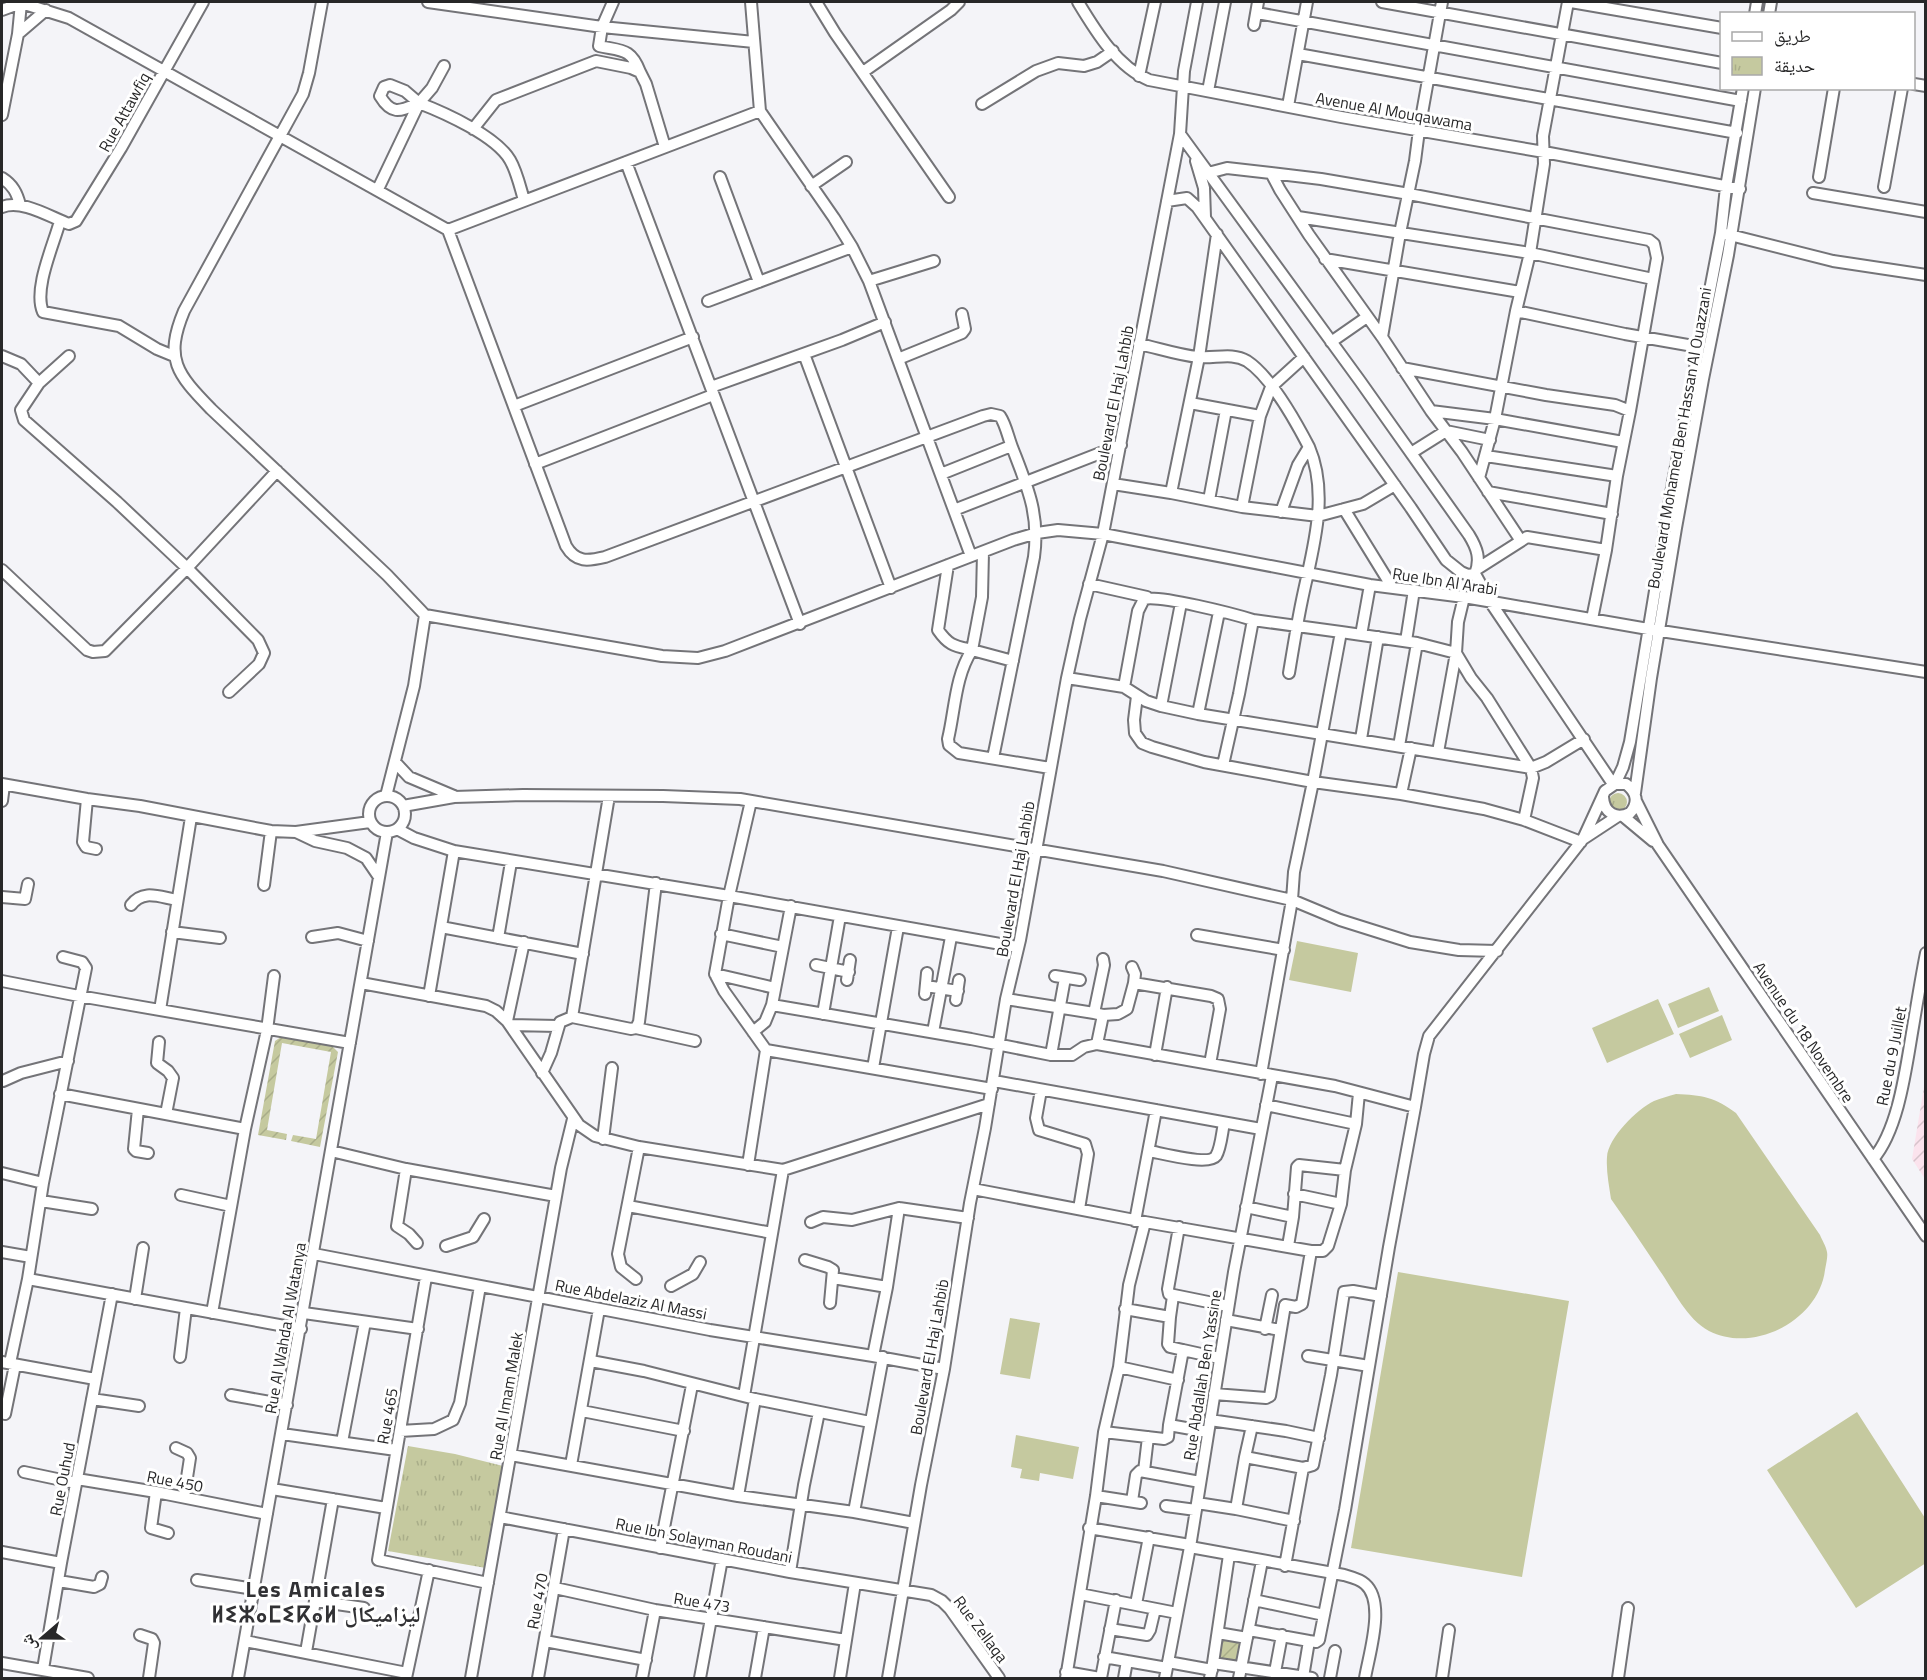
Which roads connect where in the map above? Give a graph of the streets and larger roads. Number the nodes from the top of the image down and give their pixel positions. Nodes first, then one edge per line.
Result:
1 (20, 2) edge
2 (203, 2) edge
3 (322, 2) edge
4 (428, 2) edge
5 (613, 2) edge
6 (751, 2) edge
7 (816, 2) edge
8 (959, 2) edge
9 (1078, 2) edge
10 (1155, 2) edge
11 (1197, 2) edge
12 (1226, 2) edge
13 (1307, 2) edge
14 (1382, 2) edge
15 (1569, 2) edge
16 (41, 6) edge
17 (1257, 7) edge
18 (1442, 7) edge
19 (2, 10) edge
20 (1303, 21) junction
21 (1254, 25) dead end
22 (602, 27) junction
23 (1720, 28) edge
24 (18, 34) junction
25 (1562, 34) junction
26 (754, 42) junction
27 (599, 46) junction
28 (1434, 46) junction
29 (1113, 51) junction
30 (1298, 54) junction
31 (596, 61) junction
32 (1720, 63) edge
33 (444, 66) dead end
34 (1556, 67) junction
35 (163, 72) junction
36 (640, 72) junction
37 (863, 72) junction
38 (1139, 76) junction
39 (1429, 78) junction
40 (1183, 87) junction
41 (1743, 90) edge
42 (1755, 90) edge
43 (1834, 90) edge
44 (1902, 90) edge
45 (1208, 91) junction
46 (1550, 101) junction
47 (1741, 101) junction
48 (419, 103) junction
49 (982, 104) dead end
50 (1288, 106) junction
51 (760, 111) junction
52 (2, 115) edge
53 (473, 129) junction
54 (1419, 130) junction
55 (1737, 133) junction
56 (1180, 134) junction
57 (280, 136) junction
58 (665, 147) junction
59 (1544, 152) junction
60 (1194, 155) junction
61 (626, 162) junction
62 (846, 162) dead end
63 (1271, 172) junction
64 (1208, 173) junction
65 (720, 177) dead end
66 (1819, 177) dead end
67 (2, 178) edge
68 (811, 186) junction
69 (1726, 187) junction
70 (1884, 187) dead end
71 (378, 189) junction
72 (1740, 189) junction
73 (1814, 193) dead end
74 (1408, 194) junction
75 (949, 197) dead end
76 (524, 200) junction
77 (1167, 201) junction
78 (20, 205) junction
79 (2, 207) edge
80 (1926, 212) edge
81 (1298, 217) junction
82 (1205, 218) junction
83 (1536, 218) junction
84 (60, 221) junction
85 (448, 230) junction
86 (1400, 233) junction
87 (1217, 234) junction
88 (1726, 234) junction
89 (852, 247) junction
90 (1530, 253) junction
91 (1325, 259) junction
92 (934, 261) dead end
93 (1394, 270) junction
94 (1926, 275) edge
95 (1653, 279) junction
96 (868, 281) junction
97 (759, 282) junction
98 (1520, 292) junction
99 (708, 301) dead end
100 (1516, 311) junction
101 (962, 314) dead end
102 (1367, 317) junction
103 (885, 322) junction
104 (693, 337) junction
105 (1642, 337) junction
106 (1382, 338) junction
107 (1331, 342) junction
108 (1139, 344) junction
109 (1699, 347) junction
110 (804, 354) junction
111 (2, 356) edge
112 (69, 356) dead end
113 (174, 356) junction
114 (1199, 357) junction
115 (1304, 357) junction
116 (898, 359) junction
117 (1402, 369) junction
118 (39, 383) junction
119 (1501, 386) junction
120 (1271, 387) junction
121 (712, 391) junction
122 (1190, 404) junction
123 (514, 406) junction
124 (1226, 410) junction
125 (1431, 411) junction
126 (1630, 411) junction
127 (1260, 416) junction
128 (1495, 419) junction
129 (1446, 431) junction
130 (927, 436) junction
131 (1490, 440) junction
132 (1623, 442) junction
133 (1121, 445) junction
134 (1011, 446) junction
135 (1309, 447) junction
136 (1411, 453) junction
137 (1486, 456) junction
138 (535, 464) junction
139 (847, 468) junction
140 (277, 471) junction
141 (941, 474) junction
142 (1617, 476) junction
143 (1479, 478) junction
144 (1026, 481) junction
145 (1113, 484) junction
146 (1395, 485) junction
147 (1488, 492) junction
148 (1171, 493) junction
149 (1209, 500) junction
150 (753, 502) junction
151 (1242, 507) junction
152 (1344, 509) junction
153 (954, 510) junction
154 (1281, 512) junction
155 (1612, 514) junction
156 (1318, 516) junction
157 (1036, 533) junction
158 (1103, 534) junction
159 (1521, 541) junction
160 (1606, 550) junction
161 (983, 552) junction
162 (971, 556) junction
163 (948, 565) junction
164 (187, 568) junction
165 (2, 570) edge
166 (1476, 571) junction
167 (1308, 574) junction
168 (1089, 584) junction
169 (1370, 585) junction
170 (1392, 587) junction
171 (891, 588) junction
172 (1414, 590) junction
173 (1147, 597) junction
174 (1464, 597) junction
175 (1181, 603) junction
176 (1491, 603) junction
177 (1219, 612) junction
178 (425, 615) junction
179 (1592, 619) junction
180 (1253, 620) junction
181 (800, 624) junction
182 (1297, 626) junction
183 (1654, 630) junction
184 (1341, 632) junction
185 (1361, 634) junction
186 (1378, 637) junction
187 (1411, 642) junction
188 (972, 651) junction
189 (1456, 653) junction
190 (1013, 661) junction
191 (1289, 673) dead end
192 (1923, 674) edge
193 (1067, 678) junction
194 (1124, 687) junction
195 (229, 692) dead end
196 (1137, 696) junction
197 (1161, 706) junction
198 (1198, 714) junction
199 (1232, 719) junction
200 (1322, 733) junction
201 (1361, 739) junction
202 (1584, 739) junction
203 (1399, 746) junction
204 (1411, 748) junction
205 (1438, 752) junction
206 (993, 758) junction
207 (395, 762) junction
208 (1223, 765) junction
209 (1050, 768) junction
210 (1531, 768) junction
211 (1313, 782) junction
212 (1614, 784) junction
213 (3, 785) edge
214 (1401, 794) junction
215 (386, 796) junction
216 (454, 796) junction
217 (609, 796) junction
218 (1603, 797) junction
219 (1635, 797) junction
220 (87, 800) junction
221 (2, 801) edge
222 (751, 801) junction
223 (403, 806) junction
224 (1621, 816) junction
225 (191, 817) junction
226 (1524, 820) junction
227 (370, 822) junction
228 (271, 831) junction
229 (392, 831) junction
230 (296, 832) junction
231 (1582, 841) junction
232 (1658, 845) junction
233 (1036, 848) junction
234 (96, 849) dead end
235 (454, 851) junction
236 (511, 862) junction
237 (595, 875) junction
238 (379, 877) junction
239 (656, 883) junction
240 (28, 884) dead end
241 (264, 885) dead end
242 (729, 896) junction
243 (2, 897) edge
244 (177, 900) junction
245 (1292, 900) junction
246 (131, 905) dead end
247 (791, 906) junction
248 (840, 916) junction
249 (441, 927) junction
250 (898, 927) junction
251 (172, 932) junction
252 (721, 934) junction
253 (1197, 935) dead end
254 (312, 937) dead end
255 (951, 937) junction
256 (220, 938) dead end
257 (498, 938) junction
258 (368, 941) junction
259 (524, 942) junction
260 (783, 947) junction
261 (1018, 947) junction
262 (1284, 950) junction
263 (1497, 951) junction
264 (1926, 953) edge
265 (583, 954) junction
266 (63, 957) dead end
267 (1103, 959) dead end
268 (850, 960) dead end
269 (816, 965) dead end
270 (1132, 967) dead end
271 (832, 968) junction
272 (927, 973) dead end
273 (715, 974) junction
274 (274, 976) dead end
275 (1080, 980) dead end
276 (2, 981) edge
277 (361, 983) junction
278 (1134, 983) junction
279 (942, 987) junction
280 (1167, 987) junction
281 (775, 988) junction
282 (958, 990) dead end
283 (79, 996) junction
284 (429, 996) junction
285 (1006, 999) junction
286 (772, 1005) junction
287 (1061, 1008) junction
288 (160, 1010) junction
289 (823, 1014) junction
290 (1099, 1014) junction
291 (572, 1017) junction
292 (509, 1023) junction
293 (882, 1023) junction
294 (558, 1026) junction
295 (636, 1028) junction
296 (267, 1030) junction
297 (753, 1032) junction
298 (933, 1032) junction
299 (695, 1041) dead end
300 (159, 1042) dead end
301 (350, 1043) junction
302 (999, 1044) junction
303 (1097, 1044) junction
304 (766, 1050) junction
305 (1051, 1055) junction
306 (1155, 1055) junction
307 (68, 1061) junction
308 (1210, 1064) junction
309 (612, 1068) dead end
310 (873, 1068) junction
311 (542, 1072) junction
312 (1267, 1075) junction
313 (3, 1081) edge
314 (993, 1085) junction
315 (1041, 1090) junction
316 (1359, 1093) junction
317 (60, 1094) junction
318 (989, 1104) junction
319 (1266, 1105) junction
320 (1414, 1107) junction
321 (138, 1109) junction
322 (1156, 1110) junction
323 (166, 1114) junction
324 (573, 1119) junction
325 (1224, 1123) junction
326 (1356, 1124) junction
327 (245, 1129) junction
328 (1261, 1129) junction
329 (603, 1139) junction
330 (639, 1147) junction
331 (331, 1151) junction
332 (1149, 1151) junction
333 (148, 1153) dead end
334 (1873, 1160) junction
335 (748, 1165) junction
336 (406, 1169) junction
337 (783, 1170) junction
338 (1345, 1170) junction
339 (2, 1173) edge
340 (43, 1183) junction
341 (973, 1190) junction
342 (1294, 1194) junction
343 (181, 1195) dead end
344 (556, 1196) junction
345 (41, 1201) junction
346 (1341, 1204) junction
347 (231, 1206) junction
348 (628, 1206) junction
349 (1246, 1207) junction
350 (899, 1208) junction
351 (92, 1209) dead end
352 (1078, 1209) junction
353 (1293, 1217) junction
354 (968, 1218) junction
355 (484, 1219) dead end
356 (1140, 1221) junction
357 (812, 1222) dead end
358 (1179, 1227) junction
359 (772, 1233) junction
360 (1926, 1236) edge
361 (1240, 1238) junction
362 (417, 1243) dead end
363 (447, 1246) dead end
364 (1288, 1246) junction
365 (143, 1248) dead end
366 (1311, 1251) junction
367 (2, 1252) edge
368 (314, 1254) junction
369 (31, 1257) junction
370 (805, 1260) dead end
371 (700, 1262) dead end
372 (426, 1276) junction
373 (833, 1278) junction
374 (28, 1279) junction
375 (636, 1279) dead end
376 (480, 1286) junction
377 (671, 1286) dead end
378 (887, 1287) junction
379 (112, 1294) junction
380 (1173, 1296) junction
381 (1381, 1296) junction
382 (539, 1297) junction
383 (135, 1299) junction
384 (830, 1303) dead end
385 (1285, 1305) junction
386 (1228, 1306) junction
387 (186, 1308) junction
388 (599, 1309) junction
389 (1125, 1309) junction
390 (212, 1313) junction
391 (304, 1313) junction
392 (1170, 1317) junction
393 (1226, 1320) junction
394 (365, 1322) junction
395 (301, 1329) junction
396 (418, 1329) junction
397 (1265, 1329) junction
398 (1280, 1330) junction
399 (754, 1336) junction
400 (1183, 1350) junction
401 (878, 1356) junction
402 (1308, 1356) dead end
403 (180, 1357) dead end
404 (1219, 1358) junction
405 (1333, 1359) junction
406 (591, 1361) junction
407 (9, 1363) edge
408 (1369, 1366) junction
409 (1119, 1367) junction
410 (944, 1369) junction
411 (95, 1379) junction
412 (1178, 1380) junction
413 (692, 1384) junction
414 (1214, 1394) junction
415 (231, 1395) dead end
416 (744, 1396) junction
417 (92, 1399) junction
418 (755, 1399) junction
419 (287, 1405) junction
420 (139, 1406) dead end
421 (582, 1411) junction
422 (819, 1412) junction
423 (5, 1414) dead end
424 (1210, 1420) junction
425 (870, 1422) junction
426 (1169, 1425) junction
427 (1252, 1426) junction
428 (400, 1431) junction
429 (684, 1431) junction
430 (1104, 1432) junction
431 (1208, 1432) junction
432 (282, 1434) junction
433 (1148, 1437) junction
434 (1319, 1438) junction
435 (342, 1442) junction
436 (176, 1448) dead end
437 (396, 1450) junction
438 (511, 1455) junction
439 (1245, 1457) junction
440 (571, 1465) junction
441 (1303, 1468) junction
442 (1144, 1471) junction
443 (24, 1472) dead end
444 (77, 1481) junction
445 (1200, 1482) junction
446 (674, 1483) junction
447 (272, 1489) junction
448 (156, 1492) junction
449 (738, 1496) junction
450 (1096, 1496) junction
451 (184, 1497) junction
452 (333, 1499) junction
453 (801, 1505) junction
454 (1166, 1506) dead end
455 (1196, 1507) junction
456 (386, 1508) junction
457 (1236, 1509) junction
458 (854, 1512) junction
459 (267, 1514) junction
460 (500, 1517) junction
461 (1294, 1521) junction
462 (914, 1523) junction
463 (1089, 1528) junction
464 (564, 1529) junction
465 (168, 1533) dead end
466 (1149, 1537) junction
467 (1190, 1546) junction
468 (660, 1548) junction
469 (2, 1552) edge
470 (1229, 1556) junction
471 (722, 1559) junction
472 (1262, 1561) junction
473 (61, 1563) junction
474 (1285, 1566) junction
475 (429, 1570) junction
476 (790, 1572) junction
477 (1333, 1574) junction
478 (102, 1577) dead end
479 (197, 1580) dead end
480 (59, 1581) junction
481 (855, 1582) junction
482 (488, 1583) junction
483 (555, 1588) junction
484 (254, 1589) junction
485 (903, 1591) junction
486 (1080, 1594) junction
487 (1116, 1600) junction
488 (1254, 1600) junction
489 (316, 1601) junction
490 (1136, 1604) junction
491 (364, 1608) dead end
492 (1628, 1608) dead end
493 (1155, 1609) junction
494 (655, 1610) junction
495 (1177, 1613) junction
496 (1324, 1615) junction
497 (712, 1618) junction
498 (764, 1627) junction
499 (1110, 1629) junction
500 (1449, 1630) dead end
501 (1218, 1633) junction
502 (1248, 1634) junction
503 (140, 1635) dead end
504 (1282, 1635) junction
505 (846, 1640) junction
506 (245, 1641) junction
507 (545, 1641) junction
508 (1310, 1641) junction
509 (1335, 1651) dead end
510 (306, 1652) junction
511 (1104, 1657) junction
512 (646, 1660) junction
513 (1127, 1661) junction
514 (2, 1663) edge
515 (43, 1669) junction
516 (1167, 1670) edge
517 (1212, 1670) edge
518 (1275, 1672) junction
519 (1240, 1673) edge
520 (56, 1675) edge
521 (1066, 1675) edge
522 (407, 1676) edge
523 (88, 1678) edge
524 (149, 1678) edge
525 (238, 1678) edge
526 (473, 1678) edge
527 (538, 1678) edge
528 (642, 1678) edge
529 (700, 1678) edge
530 (755, 1678) edge
531 (840, 1678) edge
532 (888, 1678) edge
533 (999, 1678) edge
534 (1100, 1678) edge
535 (1124, 1678) edge
536 (1307, 1678) edge
537 (1330, 1678) edge
538 (1365, 1678) edge
539 (1442, 1678) edge
540 (1618, 1678) edge

1 - 16 street
1 - 19 street
1 - 24 street
2 - 35 street, Rue Attawfiq
3 - 57 street
4 - 22 street
5 - 22 street
6 - 26 street
7 - 37 street
8 - 37 street
9 - 29 street, Avenue Al Mouqawama
10 - 38 street
11 - 40 street, Boulevard El Haj Lahbib
12 - 45 street
13 - 20 street
14 - 18 street
15 - 23 street
15 - 25 street
16 - 24 street
16 - 35 street
17 - 20 street
17 - 21 street
18 - 25 street
18 - 28 street
20 - 28 street
20 - 30 street
22 - 26 street
22 - 27 street
24 - 52 street
25 - 32 street
25 - 34 street
26 - 51 street
27 - 31 street
27 - 36 street
28 - 34 street
28 - 39 street
29 - 38 street, Avenue Al Mouqawama
29 - 49 street
30 - 39 street
30 - 50 street
31 - 36 street
31 - 53 street
33 - 48 street
34 - 46 street
34 - 47 street
35 - 57 street
35 - 84 street, Rue Attawfiq
36 - 58 street
37 - 75 street
38 - 40 street, Avenue Al Mouqawama
39 - 46 street
39 - 54 street
40 - 45 street, Avenue Al Mouqawama
40 - 56 street, Boulevard El Haj Lahbib
41 - 47 street, Boulevard Mohamed Ben Hassan Al Ouazzani
42 - 72 street, Boulevard Mohamed Ben Hassan Al Ouazzani
43 - 66 street
44 - 70 street
45 - 50 street, Avenue Al Mouqawama
46 - 55 street
46 - 59 street
47 - 55 street, Boulevard Mohamed Ben Hassan Al Ouazzani
48 - 53 street
48 - 71 street
50 - 54 street, Avenue Al Mouqawama
51 - 58 street
51 - 68 street
53 - 76 street
54 - 59 street, Avenue Al Mouqawama
54 - 74 street
55 - 69 street, Boulevard Mohamed Ben Hassan Al Ouazzani
56 - 60 street
56 - 77 street, Boulevard El Haj Lahbib
57 - 71 street
57 - 113 street
58 - 61 street
59 - 69 street, Avenue Al Mouqawama
59 - 83 street
60 - 64 street
60 - 82 street
61 - 76 street
61 - 104 street
62 - 68 street
63 - 64 street
63 - 74 street
63 - 81 street
64 - 107 street
65 - 97 street
67 - 78 street
68 - 89 street
69 - 72 street, Avenue Al Mouqawama
69 - 88 street, Boulevard Mohamed Ben Hassan Al Ouazzani
71 - 85 street
72 - 88 street, Boulevard Mohamed Ben Hassan Al Ouazzani
73 - 80 street
74 - 83 street
74 - 86 street
76 - 85 street
77 - 82 street
77 - 108 street, Boulevard El Haj Lahbib
78 - 79 street
78 - 84 street
81 - 86 street
81 - 91 street
82 - 87 street
83 - 90 street
83 - 95 street
84 - 113 street
85 - 123 street
86 - 90 street
86 - 93 street
87 - 114 street
87 - 115 street
88 - 94 street
88 - 109 street, Boulevard Mohamed Ben Hassan Al Ouazzani
88 - 183 street, Boulevard Mohamed Ben Hassan Al Ouazzani
89 - 96 street
89 - 97 street
90 - 95 street
90 - 98 street
91 - 93 street
91 - 102 street
92 - 96 street
93 - 98 street
93 - 106 street
95 - 105 street
96 - 103 street
97 - 99 street
98 - 100 street
100 - 105 street
100 - 119 street
101 - 116 street
102 - 106 street
102 - 107 street
103 - 110 street
103 - 116 street
104 - 121 street
104 - 123 street
105 - 109 street
105 - 126 street
106 - 117 street
107 - 136 street
108 - 114 street
108 - 133 street, Boulevard El Haj Lahbib
109 - 183 street, Boulevard Mohamed Ben Hassan Al Ouazzani
110 - 121 street
110 - 139 street
111 - 118 street
112 - 118 street
113 - 140 street
114 - 120 street
114 - 122 street
115 - 120 street
115 - 146 street
116 - 130 street
117 - 119 street
117 - 125 street
118 - 164 street
119 - 126 street
119 - 128 street
120 - 127 street
120 - 135 street
121 - 138 street
121 - 150 street
122 - 124 street
122 - 148 street
123 - 138 street
124 - 127 street
124 - 149 street
125 - 128 street
125 - 129 street
126 - 132 street
127 - 151 street
128 - 131 street
128 - 132 street
129 - 131 street
129 - 136 street
129 - 143 street
130 - 134 street
130 - 139 street
130 - 141 street
131 - 137 street
132 - 142 street
133 - 144 street
133 - 145 street, Boulevard El Haj Lahbib
134 - 141 street
134 - 144 street
135 - 154 street
135 - 156 street
136 - 166 street
137 - 142 street
137 - 143 street
138 - 150 street
139 - 150 street
139 - 171 street
140 - 164 street
140 - 178 street
141 - 153 street
142 - 155 street
143 - 147 street
144 - 153 street
144 - 157 street
145 - 148 street
145 - 158 street, Boulevard El Haj Lahbib
146 - 152 street
146 - 166 street
147 - 155 street
147 - 159 street
148 - 149 street
149 - 151 street
150 - 181 street
151 - 154 street
152 - 156 street
152 - 170 street
153 - 162 street
154 - 156 street
155 - 160 street
156 - 167 street
157 - 158 street, Rue Ibn Al Arabi
157 - 161 street, Rue Ibn Al Arabi
157 - 190 street
158 - 167 street, Rue Ibn Al Arabi
158 - 168 street, Boulevard El Haj Lahbib
159 - 160 street
159 - 166 street
160 - 179 street
161 - 162 street, Rue Ibn Al Arabi
161 - 188 street
162 - 163 street, Rue Ibn Al Arabi
163 - 171 street, Rue Ibn Al Arabi
163 - 188 street
164 - 165 street
164 - 195 street
166 - 176 street
167 - 169 street, Rue Ibn Al Arabi
167 - 182 street
168 - 173 street
168 - 193 street, Boulevard El Haj Lahbib
169 - 170 street, Rue Ibn Al Arabi
169 - 185 street
170 - 172 street, Rue Ibn Al Arabi
171 - 181 street, Rue Ibn Al Arabi
172 - 174 street, Rue Ibn Al Arabi
172 - 187 street
173 - 175 street
173 - 194 street
174 - 176 street, Rue Ibn Al Arabi
174 - 189 street
175 - 177 street
175 - 197 street
176 - 179 street, Rue Ibn Al Arabi
176 - 202 street
177 - 180 street
177 - 198 street
178 - 181 street, Rue Ibn Al Arabi
178 - 207 street
179 - 183 street, Rue Ibn Al Arabi
180 - 182 street
180 - 199 street
182 - 184 street
182 - 191 street
183 - 192 street, Rue Ibn Al Arabi
183 - 212 street, Boulevard Mohamed Ben Hassan Al Ouazzani
183 - 219 street, Boulevard Mohamed Ben Hassan Al Ouazzani
184 - 185 street
184 - 200 street, Rue Abdallah Ben Yassine
185 - 186 street
186 - 187 street
186 - 201 street
187 - 189 street
187 - 203 street
188 - 190 street
188 - 206 street
189 - 205 street
189 - 210 street
190 - 206 street
193 - 194 street
193 - 209 street, Boulevard El Haj Lahbib
194 - 196 street
196 - 197 street
196 - 208 street
197 - 198 street
198 - 199 street
199 - 200 street
199 - 208 street
200 - 201 street
200 - 211 street, Rue Abdallah Ben Yassine
201 - 203 street
202 - 210 street
202 - 212 street
203 - 204 street
204 - 205 street
204 - 214 street
205 - 210 street
206 - 209 street
207 - 215 street
207 - 216 street
208 - 211 street
209 - 233 street, Boulevard El Haj Lahbib
210 - 226 street
211 - 214 street
211 - 245 street, Rue Abdallah Ben Yassine
212 - 218 street
212 - 219 street
213 - 220 street
213 - 221 street
214 - 226 street
215 - 223 street
215 - 227 street
216 - 217 street
216 - 223 street
217 - 222 street
217 - 237 street
218 - 224 street
218 - 231 street
219 - 224 street
219 - 232 street, Avenue du 18 Novembre
220 - 225 street
220 - 234 street
222 - 233 street
222 - 242 street
223 - 229 street
224 - 231 street
224 - 232 street, Avenue du 18 Novembre
225 - 228 street
225 - 244 street
226 - 231 street
227 - 229 street
227 - 230 street
228 - 230 street
228 - 241 street
229 - 235 street
229 - 238 street, Rue Al Wahda Al Watanya
230 - 238 street
231 - 263 street
232 - 334 street, Avenue du 18 Novembre
233 - 245 street
233 - 261 street, Boulevard El Haj Lahbib
235 - 236 street
235 - 249 street
236 - 237 street
236 - 257 street
237 - 239 street
237 - 265 street
238 - 258 street, Rue Al Wahda Al Watanya
239 - 242 street
239 - 295 street
240 - 243 street
242 - 247 street
242 - 252 street
244 - 246 street
244 - 251 street
245 - 262 street, Rue Abdallah Ben Yassine
245 - 263 street
247 - 248 street
247 - 260 street
248 - 250 street
248 - 271 street
249 - 257 street
249 - 284 street
250 - 255 street
250 - 293 street
251 - 256 street
251 - 288 street
252 - 260 street
252 - 273 street
253 - 262 street
254 - 258 street
255 - 261 street
255 - 279 street
257 - 259 street
258 - 277 street, Rue Al Wahda Al Watanya
259 - 265 street
259 - 292 street
260 - 281 street
261 - 285 street, Boulevard El Haj Lahbib
262 - 312 street, Rue Abdallah Ben Yassine
263 - 320 street
264 - 334 street, Rue du 9 Juillet
265 - 291 street
266 - 283 street
267 - 290 street
268 - 271 street
269 - 271 street
270 - 278 street
271 - 289 street
272 - 279 street
273 - 281 street
273 - 297 street
274 - 296 street
275 - 287 street
276 - 283 street
277 - 284 street
277 - 301 street, Rue Al Wahda Al Watanya
278 - 280 street
278 - 290 street
279 - 282 street
279 - 298 street
280 - 306 street
280 - 308 street
281 - 286 street
283 - 288 street
283 - 307 street
284 - 292 street
285 - 287 street
285 - 302 street, Boulevard El Haj Lahbib
286 - 289 street
286 - 297 street
287 - 290 street
287 - 305 street
288 - 296 street
289 - 293 street
290 - 303 street
291 - 294 street
291 - 295 street
292 - 294 street
292 - 311 street
293 - 298 street
293 - 310 street
294 - 311 street
295 - 299 street
296 - 301 street
296 - 327 street
297 - 304 street
298 - 302 street
300 - 323 street
301 - 331 street, Rue Al Wahda Al Watanya
302 - 305 street
302 - 314 street, Boulevard El Haj Lahbib
303 - 305 street
303 - 306 street
304 - 310 street
304 - 335 street
306 - 308 street
307 - 313 street
307 - 317 street
308 - 312 street
309 - 329 street
310 - 314 street
311 - 324 street
312 - 316 street
312 - 319 street, Rue Abdallah Ben Yassine
314 - 315 street
314 - 318 street, Boulevard El Haj Lahbib
315 - 322 street
315 - 352 street
316 - 320 street
316 - 326 street
317 - 321 street
317 - 340 street
318 - 337 street
318 - 341 street, Boulevard El Haj Lahbib
319 - 326 street
319 - 328 street, Rue Abdallah Ben Yassine
320 - 381 street
321 - 323 street
321 - 333 street
322 - 325 street
322 - 332 street
323 - 327 street
324 - 329 street
324 - 344 street, Rue Al Imam Malek
325 - 328 street
325 - 332 street
326 - 338 street
327 - 347 street
328 - 349 street, Rue Abdallah Ben Yassine
329 - 330 street
330 - 335 street
330 - 348 street
331 - 336 street
331 - 368 street, Rue Al Wahda Al Watanya
332 - 356 street
334 - 360 street, Avenue du 18 Novembre
335 - 337 street
336 - 344 street
336 - 362 street
337 - 359 street
338 - 342 street
338 - 346 street
339 - 340 street
340 - 345 street
341 - 352 street
341 - 354 street, Boulevard El Haj Lahbib
342 - 346 street
342 - 353 street
343 - 347 street
344 - 382 street, Rue Al Imam Malek
345 - 351 street
345 - 369 street
346 - 366 street
347 - 390 street
348 - 359 street
348 - 375 street
349 - 353 street
349 - 361 street, Rue Abdallah Ben Yassine
350 - 354 street
350 - 357 street
350 - 378 street
352 - 356 street
353 - 364 street
354 - 410 street, Boulevard El Haj Lahbib
355 - 363 street
356 - 358 street
356 - 389 street
358 - 361 street
358 - 380 street
359 - 399 street
361 - 364 street
361 - 386 street, Rue Abdallah Ben Yassine
364 - 366 street
365 - 383 street
366 - 385 street
367 - 369 street
368 - 372 street, Rue Abdelaziz Al Massi
368 - 391 street, Rue Al Wahda Al Watanya
369 - 374 street
370 - 373 street
371 - 377 street
372 - 376 street, Rue Abdelaziz Al Massi
372 - 396 street, Rue 465
373 - 378 street
373 - 384 street
374 - 379 street
374 - 407 street
376 - 382 street, Rue Abdelaziz Al Massi
376 - 428 street
378 - 401 street
379 - 383 street
379 - 411 street, Rue Ouhud
380 - 386 street
380 - 392 street
381 - 405 street
381 - 408 street
382 - 388 street, Rue Abdelaziz Al Massi
382 - 438 street, Rue Al Imam Malek
383 - 387 street
385 - 397 street
385 - 398 street
386 - 393 street, Rue Abdallah Ben Yassine
387 - 390 street
387 - 403 street
388 - 399 street, Rue Abdelaziz Al Massi
388 - 406 street
389 - 392 street
389 - 409 street
390 - 395 street
391 - 394 street
391 - 395 street, Rue Al Wahda Al Watanya
392 - 400 street
393 - 397 street
393 - 404 street, Rue Abdallah Ben Yassine
394 - 396 street
394 - 435 street
395 - 419 street, Rue Al Wahda Al Watanya
396 - 428 street, Rue 465
397 - 398 street
398 - 414 street
399 - 401 street, Rue Abdelaziz Al Massi
399 - 416 street
400 - 404 street
400 - 412 street
401 - 410 street, Rue Abdelaziz Al Massi
401 - 425 street
402 - 405 street
404 - 414 street, Rue Abdallah Ben Yassine
405 - 408 street
405 - 434 street
406 - 413 street
406 - 421 street
407 - 411 street
407 - 423 street
408 - 477 street
409 - 412 street
409 - 430 street
410 - 462 street, Boulevard El Haj Lahbib
411 - 417 street, Rue Ouhud
412 - 426 street
413 - 416 street
413 - 429 street
414 - 424 street, Rue Abdallah Ben Yassine
415 - 419 street
416 - 418 street
417 - 420 street
417 - 444 street, Rue Ouhud
418 - 422 street
418 - 449 street
419 - 432 street, Rue Al Wahda Al Watanya
421 - 429 street
421 - 440 street
422 - 425 street
422 - 453 street
424 - 427 street
424 - 431 street, Rue Abdallah Ben Yassine
425 - 458 street
426 - 431 street
426 - 433 street
427 - 434 street
427 - 439 street
428 - 437 street, Rue 465
429 - 446 street
430 - 433 street
430 - 450 street
431 - 445 street, Rue Abdallah Ben Yassine
432 - 435 street
432 - 447 street, Rue Al Wahda Al Watanya
433 - 442 street
434 - 441 street
435 - 437 street
436 - 451 street
437 - 456 street, Rue 465
438 - 440 street
438 - 460 street, Rue Al Imam Malek
439 - 441 street
439 - 457 street
440 - 446 street
441 - 461 street
442 - 445 street
442 - 450 street
443 - 444 street, Rue 450
444 - 448 street, Rue 450
444 - 473 street, Rue Ouhud
445 - 455 street, Rue Abdallah Ben Yassine
446 - 449 street
446 - 468 street
447 - 452 street
447 - 459 street, Rue Al Wahda Al Watanya
448 - 451 street, Rue 450
448 - 465 street
449 - 453 street
450 - 463 street
451 - 459 street, Rue 450
452 - 456 street
452 - 489 street
453 - 458 street
453 - 476 street
454 - 455 street
455 - 457 street
455 - 467 street, Rue Abdallah Ben Yassine
456 - 475 street, Rue 465
457 - 461 street
458 - 462 street
459 - 484 street, Rue Al Wahda Al Watanya
460 - 464 street, Rue Ibn Solayman Roudani
460 - 482 street, Rue Al Imam Malek
461 - 474 street
462 - 485 street, Boulevard El Haj Lahbib
463 - 466 street
463 - 486 street
464 - 468 street, Rue Ibn Solayman Roudani
464 - 483 street, Rue 470
466 - 467 street
466 - 490 street
467 - 470 street
467 - 495 street, Rue Abdallah Ben Yassine
468 - 471 street, Rue Ibn Solayman Roudani
469 - 473 street
470 - 472 street
470 - 501 street
471 - 476 street, Rue Ibn Solayman Roudani
471 - 497 street
472 - 474 street
472 - 488 street
473 - 480 street, Rue Ouhud
474 - 477 street
475 - 482 street
475 - 522 street
476 - 481 street, Rue Ibn Solayman Roudani
477 - 496 street
477 - 538 street
478 - 480 street
479 - 484 street
480 - 515 street, Rue Ouhud
481 - 485 street, Rue Ibn Solayman Roudani
481 - 505 street
482 - 526 street, Rue Al Imam Malek
483 - 494 street, Rue 473
483 - 507 street, Rue 470
484 - 506 street, Rue Al Wahda Al Watanya
485 - 532 street, Boulevard El Haj Lahbib
485 - 533 street, Rue Zellaqa
486 - 487 street
486 - 521 street
487 - 490 street
487 - 499 street
488 - 496 street
488 - 502 street
489 - 491 street
489 - 510 street
490 - 493 street
492 - 540 street
493 - 495 street
493 - 499 street
494 - 497 street, Rue 473
494 - 512 street
495 - 516 street, Rue Abdallah Ben Yassine
496 - 508 street
497 - 498 street, Rue 473
497 - 529 street
498 - 505 street, Rue 473
498 - 530 street
499 - 511 street
500 - 539 street
501 - 502 street
501 - 517 street
502 - 504 street
502 - 519 street
503 - 524 street
504 - 508 street
504 - 518 street
505 - 531 street
506 - 510 street
506 - 525 street, Rue Al Wahda Al Watanya
507 - 512 street
507 - 527 street, Rue 470
508 - 536 street
509 - 537 street
510 - 522 street
511 - 513 street
511 - 534 street
512 - 528 street
513 - 516 street
513 - 535 street
514 - 515 street
515 - 520 street
516 - 517 street
517 - 519 street
518 - 519 street
518 - 536 street
520 - 523 street
521 - 534 street

